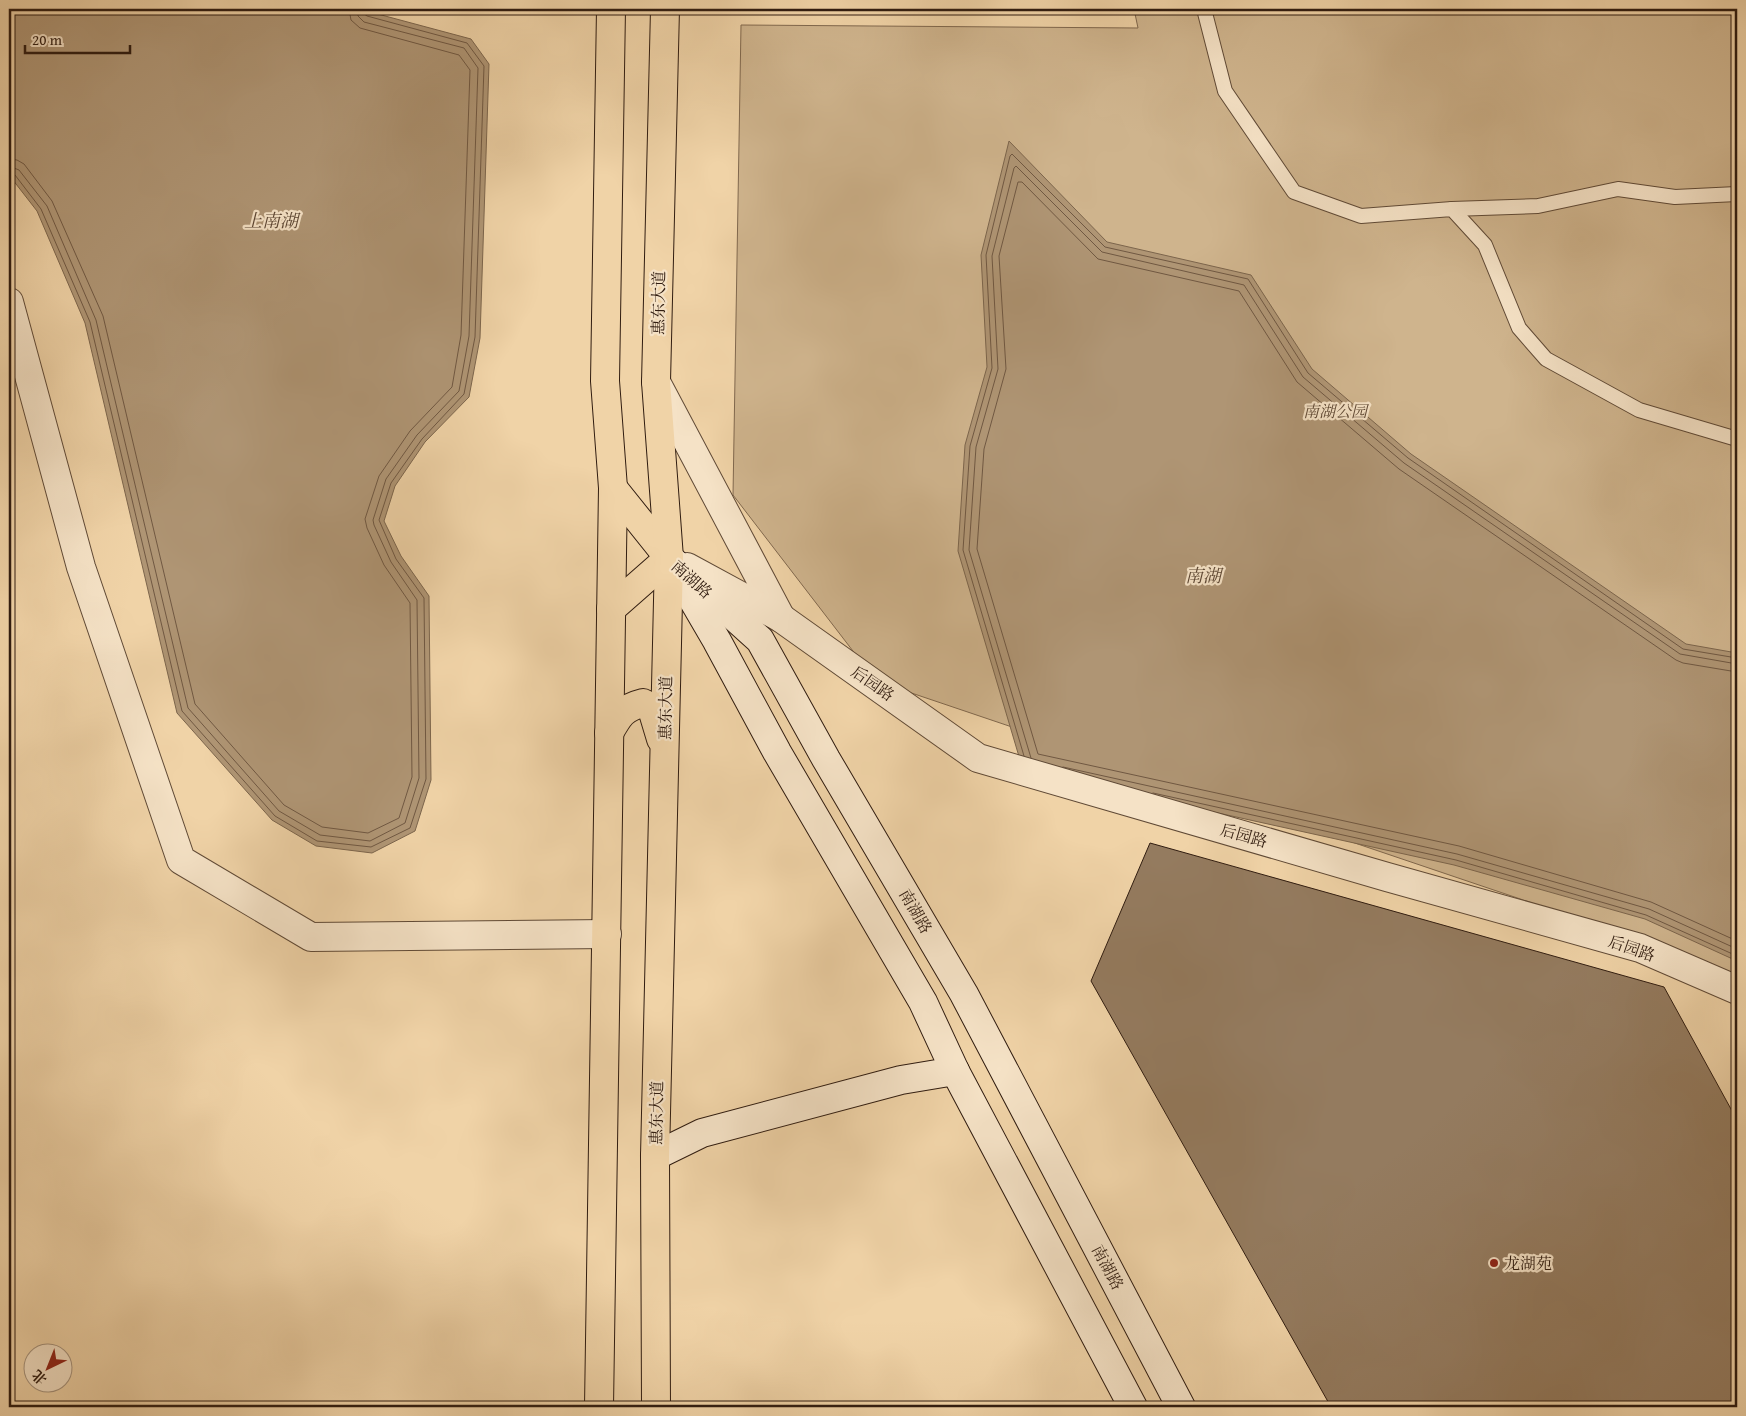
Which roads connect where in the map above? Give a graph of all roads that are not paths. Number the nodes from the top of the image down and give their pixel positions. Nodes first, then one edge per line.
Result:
1 (611, 9) edge
2 (665, 9) edge
3 (1204, 9) edge
4 (1737, 194) edge
5 (1452, 209) junction
6 (9, 302) edge
7 (656, 382) junction
8 (1737, 439) edge
9 (613, 488) junction
10 (669, 558) junction
11 (611, 608) junction
12 (781, 618) junction
13 (609, 733) junction
14 (664, 750) junction
15 (607, 934) junction
16 (1737, 990) edge
17 (956, 1072) junction
18 (655, 1156) junction
19 (599, 1407) edge
20 (656, 1407) edge
21 (1133, 1407) edge
22 (1181, 1407) edge

1 - 9 main road
2 - 7 main road, 惠东大道
3 - 5 lane
4 - 5 lane
5 - 8 lane
6 - 15 street
7 - 10 main road, 惠东大道
7 - 12 street
9 - 10 main road
9 - 11 main road
10 - 11 main road
10 - 12 street, 后园路
10 - 14 main road, 惠东大道
10 - 17 street, 南湖路
10 - 22 street, 南湖路
11 - 13 main road
12 - 16 street, 后园路
13 - 14 main road
13 - 15 main road
14 - 18 main road, 惠东大道
15 - 19 main road
17 - 18 street
17 - 21 street, 南湖路
18 - 20 main road, 惠东大道

